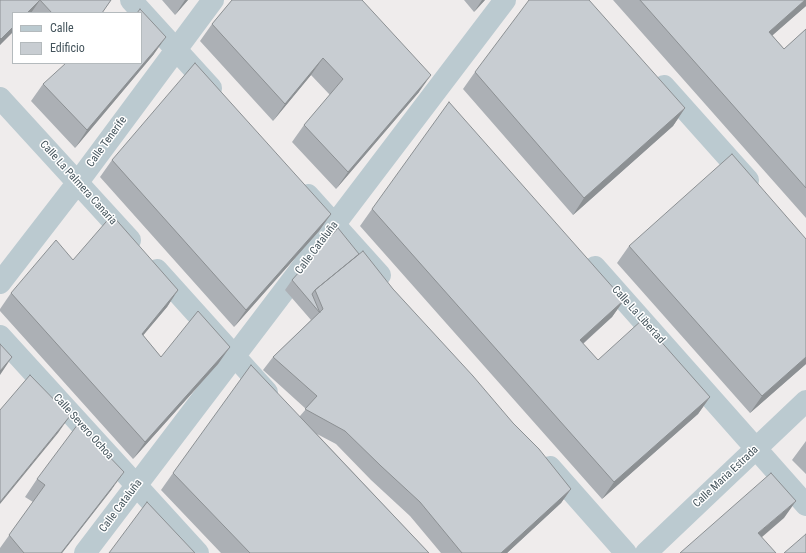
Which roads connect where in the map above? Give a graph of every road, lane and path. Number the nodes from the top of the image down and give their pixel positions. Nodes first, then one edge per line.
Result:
1 (131, 0) edge
2 (212, 0) edge
3 (505, 0) edge
4 (142, 12) edge
5 (142, 12) edge
6 (175, 50) junction
7 (650, 70) edge
8 (432, 83) junction
9 (0, 98) edge
10 (223, 102) edge
11 (453, 107) edge
12 (293, 177) edge
13 (78, 182) junction
14 (759, 192) edge
15 (335, 224) junction
16 (584, 254) edge
17 (0, 282) edge
18 (394, 290) edge
19 (0, 336) edge
20 (235, 356) junction
21 (806, 401) edge
22 (280, 406) edge
23 (756, 449) junction
24 (536, 451) edge
25 (136, 486) junction
26 (806, 505) edge
27 (85, 553) edge
28 (198, 553) edge
29 (626, 553) edge
30 (646, 553) edge

1 - 5 street
2 - 6 street, Calle Tenerife
3 - 8 street, Calle Cataluña
4 - 6 street
6 - 10 street
6 - 13 street, Calle Tenerife
7 - 14 street
8 - 11 street
8 - 15 street, Calle Cataluña
9 - 13 street, Calle La Palmera Canaria
12 - 15 street
13 - 17 street, Calle Tenerife
13 - 20 street, Calle La Palmera Canaria
15 - 18 street
15 - 20 street, Calle Cataluña
16 - 23 street, Calle La Libertad
19 - 25 street, Calle Severo Ochoa
20 - 22 street, Calle La Palmera Canaria
20 - 25 street, Calle Cataluña
21 - 23 street, Calle Maria Estrada
23 - 26 street, Calle La Libertad
23 - 30 street, Calle Maria Estrada
24 - 29 street
25 - 27 street, Calle Cataluña
25 - 28 street, Calle Severo Ochoa

